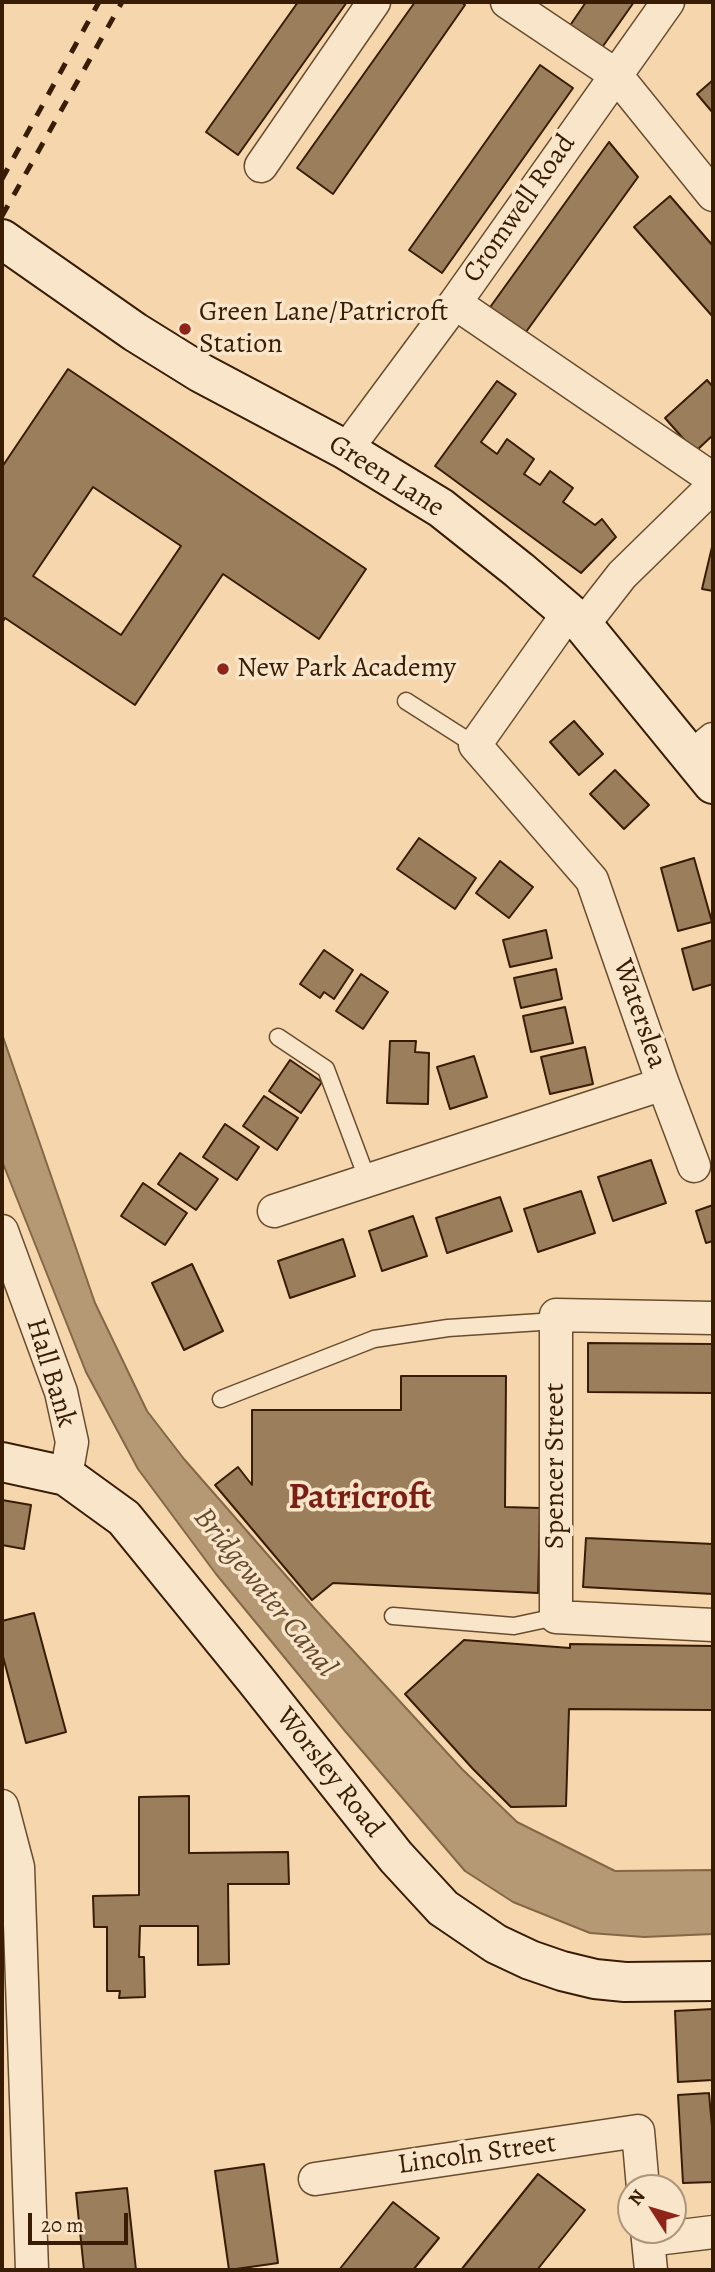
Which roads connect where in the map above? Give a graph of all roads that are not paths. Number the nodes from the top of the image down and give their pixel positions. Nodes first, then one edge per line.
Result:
1 (374, 2) edge
2 (507, 2) edge
3 (668, 2) edge
4 (616, 75) junction
5 (261, 166) dead end
6 (713, 195) edge
7 (2, 239) edge
8 (454, 303) junction
9 (346, 450) junction
10 (713, 479) edge
11 (713, 486) edge
12 (576, 619) junction
13 (407, 701) dead end
14 (475, 745) junction
15 (705, 760) edge
16 (278, 1037) dead end
17 (663, 1084) junction
18 (694, 1166) dead end
19 (368, 1181) junction
20 (274, 1212) dead end
21 (2, 1231) edge
22 (556, 1318) junction
23 (713, 1318) edge
24 (220, 1399) dead end
25 (2, 1462) edge
26 (66, 1476) junction
27 (393, 1616) dead end
28 (556, 1617) junction
29 (713, 1625) edge
30 (2, 1806) edge
31 (10, 1865) edge
32 (713, 1982) edge
33 (642, 2174) edge
34 (316, 2179) dead end
35 (713, 2232) edge
36 (649, 2247) edge
37 (32, 2270) edge

1 - 5 street
2 - 4 street
3 - 4 street, Cromwell Road
4 - 6 street
4 - 8 street, Cromwell Road
7 - 9 main road, Green Lane
8 - 9 street, Cromwell Road
8 - 10 street
9 - 12 main road, Green Lane
11 - 12 street
12 - 14 street
12 - 15 main road, Green Lane
13 - 14 lane
14 - 17 street, Waterslea
16 - 19 lane
17 - 18 street
17 - 19 street, Waterslea
19 - 20 street, Waterslea
21 - 26 street, Hall Bank
22 - 23 street
22 - 24 lane
22 - 28 street, Spencer Street
25 - 26 main road, Worsley Road
26 - 32 main road, Worsley Road
27 - 28 lane
28 - 29 street
30 - 31 street
31 - 37 street
33 - 34 street, Lincoln Street
35 - 36 street

